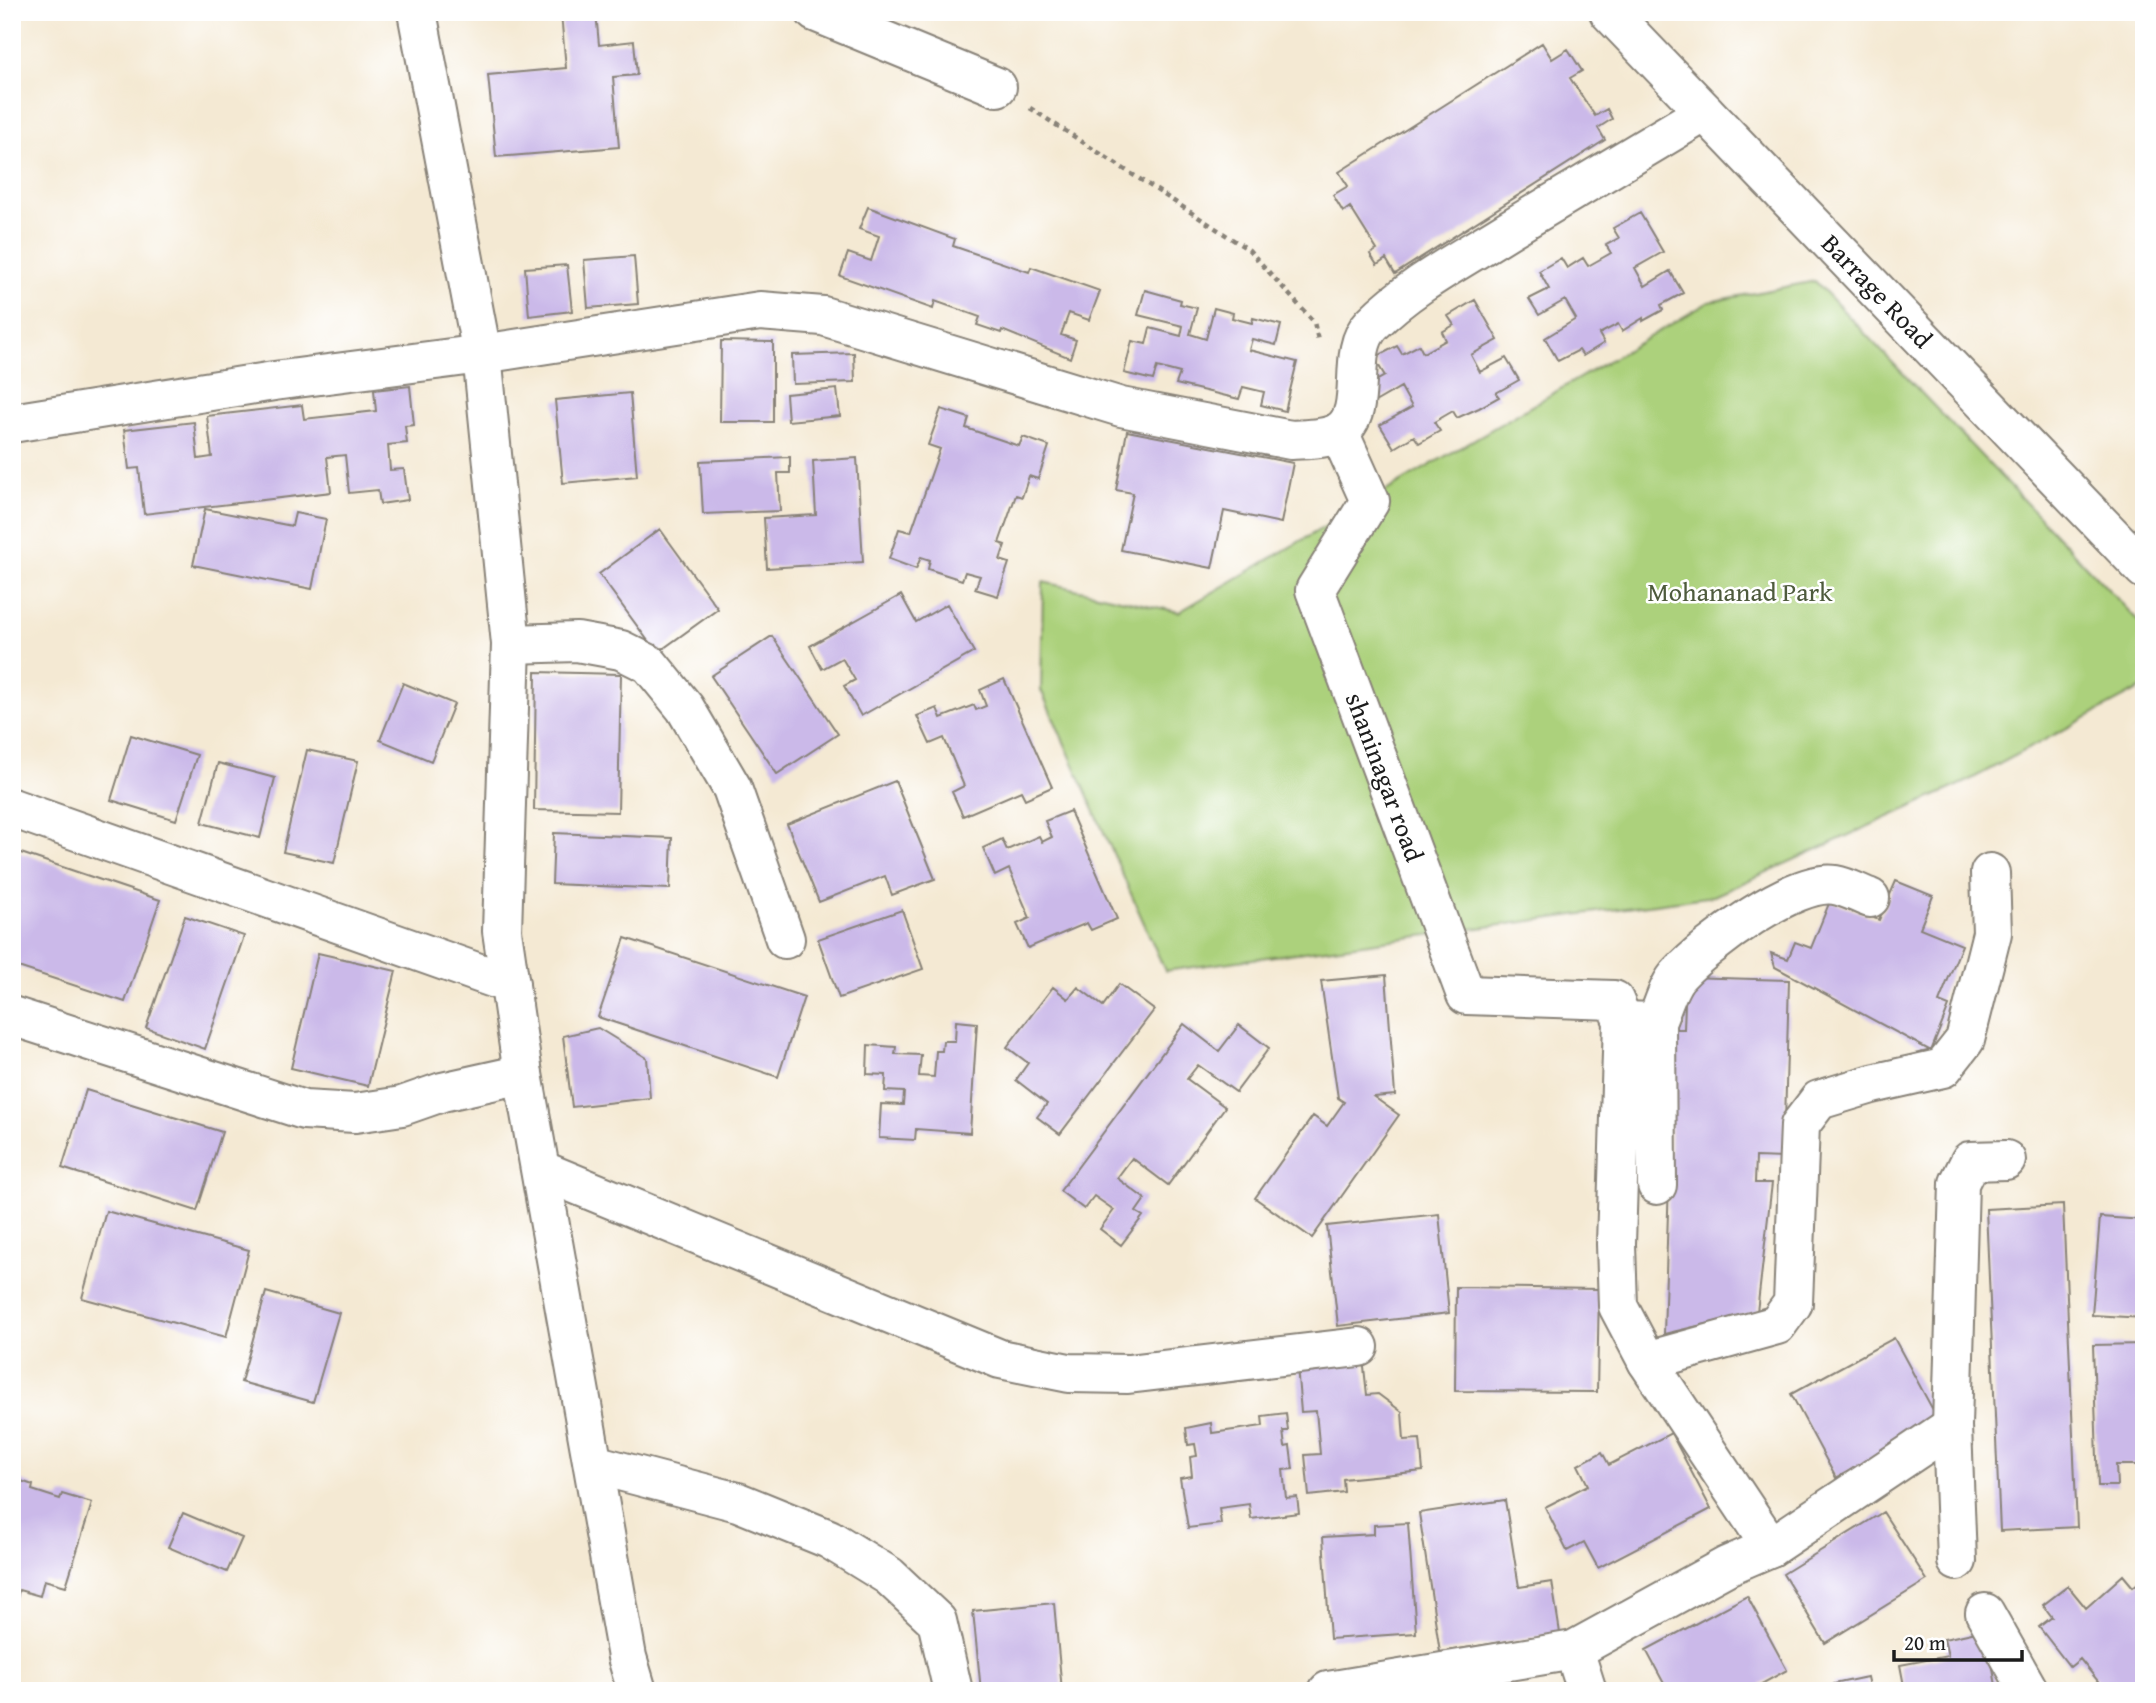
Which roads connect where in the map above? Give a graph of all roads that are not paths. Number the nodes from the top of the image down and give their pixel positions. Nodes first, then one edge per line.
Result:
1 (417, 12) edge
2 (816, 12) edge
3 (1609, 12) edge
4 (997, 87) road end
5 (1705, 112) junction
6 (482, 354) junction
7 (12, 423) edge
8 (1339, 432) junction
9 (2144, 569) edge
10 (511, 644) junction
11 (12, 808) edge
12 (1990, 873) dead end
13 (1870, 898) dead end
14 (785, 939) dead end
15 (510, 984) junction
16 (1631, 1014) junction
17 (12, 1016) edge
18 (523, 1074) junction
19 (2006, 1160) dead end
20 (541, 1170) junction
21 (1657, 1185) dead end
22 (1359, 1347) dead end
23 (1647, 1361) junction
24 (1952, 1426) junction
25 (593, 1464) junction
26 (1771, 1547) junction
27 (1957, 1561) dead end
28 (1985, 1613) dead end
29 (1574, 1650) junction
30 (1516, 1676) edge
31 (637, 1691) edge
32 (953, 1691) edge
33 (1328, 1691) edge
34 (1587, 1691) edge
35 (2029, 1691) edge

1 - 6 street
2 - 4 street
3 - 5 street, Barrage Road
5 - 8 street
5 - 9 street, Barrage Road
6 - 7 street
6 - 8 street
6 - 10 street
8 - 16 street, shaninagar road
10 - 14 street
10 - 15 street
11 - 15 street
12 - 23 street
13 - 16 street
15 - 18 street
16 - 21 street
16 - 23 street
17 - 18 street
18 - 20 street
19 - 24 street
20 - 22 street
20 - 25 street
23 - 26 street
24 - 26 street
24 - 27 street
25 - 31 street
25 - 32 street
26 - 29 street
28 - 35 street
29 - 30 street
29 - 34 street
30 - 33 street

